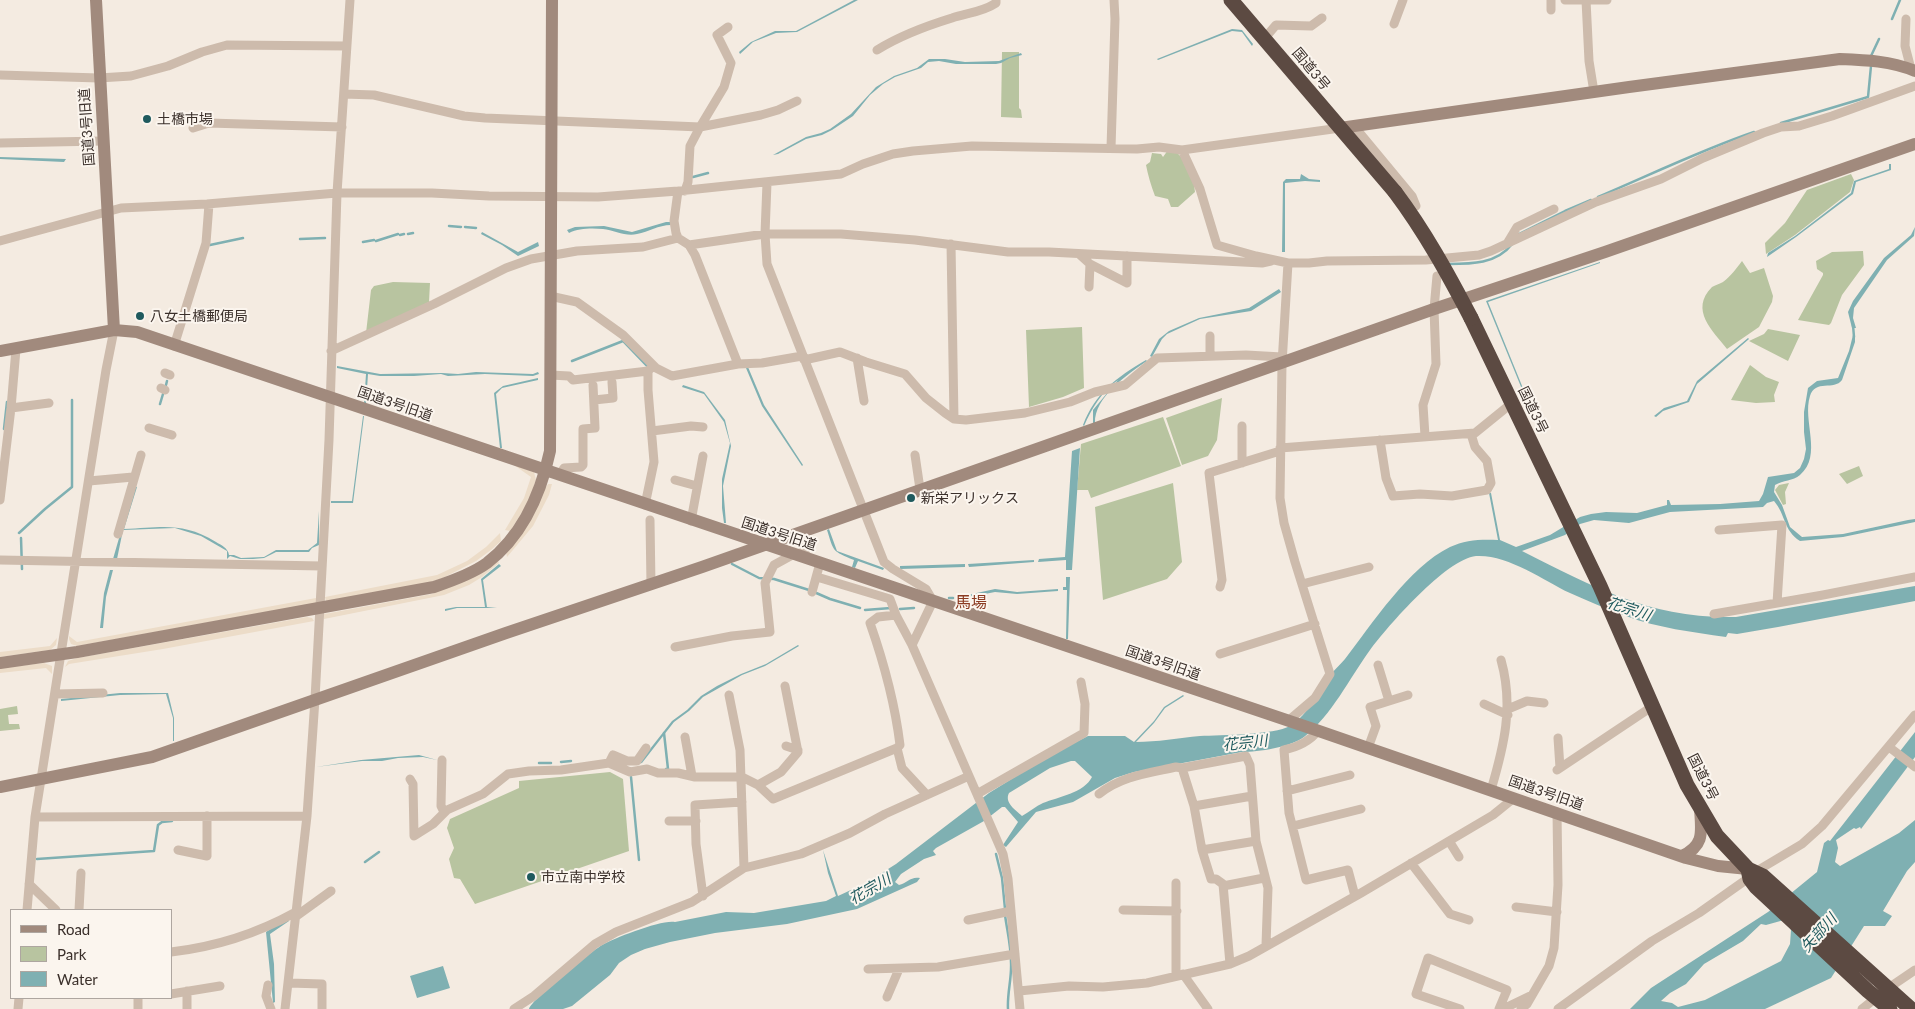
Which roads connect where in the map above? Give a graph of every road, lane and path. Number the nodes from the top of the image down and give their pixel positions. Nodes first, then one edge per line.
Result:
1 (96, 0) edge
2 (350, 0) edge
3 (552, 0) edge
4 (996, 0) edge
5 (1114, 0) edge
6 (1231, 0) edge
7 (1403, 0) edge
8 (1551, 0) edge
9 (1565, 0) edge
10 (1586, 0) edge
11 (1606, 0) edge
12 (1551, 10) dead end
13 (1322, 18) dead end
14 (1906, 19) dead end
15 (1394, 24) dead end
16 (728, 27) dead end
17 (1264, 39) junction
18 (346, 46) junction
19 (877, 50) dead end
20 (1913, 70) edge
21 (0, 75) edge
22 (99, 78) junction
23 (1915, 86) edge
24 (1594, 92) junction
25 (344, 94) junction
26 (797, 101) dead end
27 (552, 120) junction
28 (342, 127) junction
29 (700, 127) junction
30 (1347, 127) junction
31 (194, 128) dead end
32 (103, 141) junction
33 (0, 143) edge
34 (1915, 144) edge
35 (1111, 148) junction
36 (1182, 150) junction
37 (767, 183) junction
38 (682, 191) junction
39 (337, 193) junction
40 (552, 198) junction
41 (209, 204) junction
42 (1416, 206) dead end
43 (1554, 209) dead end
44 (108, 210) junction
45 (766, 234) junction
46 (678, 238) junction
47 (0, 241) edge
48 (1508, 242) junction
49 (951, 244) junction
50 (689, 246) junction
51 (1080, 254) junction
52 (552, 255) junction
53 (1127, 256) junction
54 (1276, 260) junction
55 (1288, 262) junction
56 (1090, 264) junction
57 (1437, 276) dead end
58 (1089, 287) dead end
59 (550, 296) junction
60 (1434, 309) junction
61 (114, 330) junction
62 (1210, 336) dead end
63 (174, 346) junction
64 (16, 348) junction
65 (0, 351) edge
66 (331, 351) junction
67 (1210, 356) junction
68 (803, 358) junction
69 (857, 358) junction
70 (1282, 360) junction
71 (738, 364) junction
72 (651, 368) junction
73 (550, 374) junction
74 (612, 382) dead end
75 (593, 385) dead end
76 (330, 397) junction
77 (594, 400) junction
78 (864, 401) dead end
79 (49, 403) dead end
80 (1512, 403) junction
81 (11, 408) junction
82 (954, 419) junction
83 (1242, 426) dead end
84 (703, 427) dead end
85 (149, 428) dead end
86 (652, 431) junction
87 (1472, 434) junction
88 (172, 435) dead end
89 (1425, 436) junction
90 (1380, 440) junction
91 (1280, 449) junction
92 (141, 455) dead end
93 (914, 455) dead end
94 (703, 456) dead end
95 (1242, 463) junction
96 (546, 470) junction
97 (559, 474) junction
98 (133, 478) junction
99 (675, 480) dead end
100 (89, 481) junction
101 (697, 486) junction
102 (920, 489) junction
103 (0, 500) edge
104 (645, 504) junction
105 (864, 510) junction
106 (650, 520) dead end
107 (691, 520) junction
108 (1725, 528) dead end
109 (804, 531) junction
110 (118, 534) dead end
111 (765, 545) junction
112 (794, 554) junction
113 (808, 559) junction
114 (0, 560) edge
115 (77, 562) junction
116 (820, 563) junction
117 (322, 566) junction
118 (1369, 567) dead end
119 (817, 577) junction
120 (1915, 577) edge
121 (1302, 584) junction
122 (651, 585) junction
123 (1220, 587) dead end
124 (812, 592) dead end
125 (933, 600) junction
126 (1777, 603) junction
127 (320, 609) junction
128 (1714, 614) dead end
129 (896, 615) junction
130 (1314, 624) junction
131 (912, 645) junction
132 (675, 647) dead end
133 (61, 654) junction
134 (1220, 654) dead end
135 (1501, 660) dead end
136 (0, 663) edge
137 (1378, 665) dead end
138 (1081, 682) dead end
139 (785, 686) dead end
140 (104, 693) dead end
141 (54, 694) junction
142 (729, 695) dead end
143 (1408, 695) dead end
144 (315, 699) junction
145 (1389, 701) junction
146 (1544, 703) dead end
147 (1484, 704) dead end
148 (1653, 706) junction
149 (1508, 712) junction
150 (1915, 715) edge
151 (1290, 721) junction
152 (1317, 730) junction
153 (685, 737) dead end
154 (1558, 738) dead end
155 (786, 746) dead end
156 (1889, 747) junction
157 (646, 748) dead end
158 (897, 748) junction
159 (1368, 748) junction
160 (798, 750) junction
161 (442, 760) dead end
162 (609, 763) junction
163 (1915, 767) edge
164 (1182, 768) junction
165 (1350, 774) dead end
166 (692, 776) junction
167 (969, 776) junction
168 (742, 777) junction
169 (41, 779) junction
170 (410, 779) dead end
171 (758, 785) junction
172 (0, 787) edge
173 (1491, 790) junction
174 (1287, 791) junction
175 (978, 794) junction
176 (1099, 794) dead end
177 (927, 795) junction
178 (1252, 796) junction
179 (1514, 798) junction
180 (742, 802) junction
181 (1194, 806) junction
182 (1700, 808) junction
183 (1361, 809) dead end
184 (444, 812) junction
185 (1557, 812) junction
186 (207, 816) junction
187 (306, 816) junction
188 (34, 817) junction
189 (669, 821) dead end
190 (696, 821) junction
191 (1293, 826) junction
192 (1256, 841) junction
193 (1449, 841) junction
194 (178, 850) dead end
195 (1202, 850) junction
196 (1682, 856) junction
197 (1459, 857) dead end
198 (1411, 863) junction
199 (744, 868) junction
200 (80, 873) dead end
201 (1754, 876) junction
202 (1264, 878) junction
203 (1176, 883) dead end
204 (29, 884) junction
205 (1223, 886) junction
206 (331, 891) dead end
207 (703, 896) junction
208 (1355, 896) junction
209 (1456, 905) dead end
210 (1516, 907) dead end
211 (27, 909) edge
212 (55, 909) edge
213 (79, 909) edge
214 (1123, 910) dead end
215 (1011, 911) junction
216 (1177, 911) junction
217 (1557, 912) junction
218 (295, 914) junction
219 (1454, 915) junction
220 (968, 920) dead end
221 (1470, 920) dead end
222 (1266, 945) junction
223 (172, 952) edge
224 (1015, 954) junction
225 (1230, 964) junction
226 (868, 969) dead end
227 (899, 969) junction
228 (1915, 970) edge
229 (1180, 975) junction
230 (289, 983) junction
231 (268, 985) dead end
232 (220, 986) dead end
233 (1019, 990) junction
234 (1878, 990) junction
235 (187, 991) junction
236 (172, 994) edge
237 (1530, 996) junction
238 (887, 997) dead end
239 (187, 1009) edge
240 (271, 1009) edge
241 (285, 1009) edge
242 (322, 1009) edge
243 (514, 1009) edge
244 (1020, 1009) edge
245 (1207, 1009) edge
246 (1460, 1009) edge
247 (1501, 1009) edge
248 (1521, 1009) edge
249 (1558, 1009) edge
250 (1862, 1009) edge
251 (1890, 1009) edge
252 (1911, 1009) edge

1 - 22 street, 国道3号旧道
2 - 18 street
3 - 27 street
4 - 19 street
5 - 35 street
6 - 17 highway, 国道3号
7 - 15 street
8 - 12 street
9 - 10 street
10 - 11 street
10 - 24 street
13 - 17 street
14 - 20 street
16 - 29 street
17 - 30 highway, 国道3号
18 - 22 street
18 - 25 street
20 - 24 street
21 - 22 street
22 - 32 street, 国道3号旧道
23 - 48 street
24 - 30 street
25 - 27 street
25 - 28 street
26 - 29 street
27 - 29 street
27 - 40 street
28 - 31 street
28 - 39 street
29 - 38 street
30 - 36 street
30 - 42 street
30 - 80 highway, 国道3号, bridge
32 - 33 street
32 - 44 street, 国道3号旧道
34 - 60 street
35 - 36 street
35 - 37 street
36 - 54 street
37 - 38 street
37 - 45 street
38 - 40 street
38 - 46 street
39 - 40 street
39 - 41 street
39 - 66 street
40 - 52 street
41 - 44 street
41 - 63 street
43 - 48 street
44 - 47 street
44 - 61 street, 国道3号旧道
45 - 49 street
45 - 50 street
45 - 68 street
46 - 50 street
46 - 52 street
48 - 55 street
49 - 51 street
49 - 82 street
50 - 71 street
51 - 53 street
51 - 56 street
52 - 59 street
52 - 66 street
53 - 54 street
53 - 56 street
54 - 55 street
55 - 70 street
56 - 58 street
57 - 60 street
59 - 72 street
59 - 73 street
60 - 70 street
60 - 89 street
61 - 63 street, 国道3号旧道
61 - 64 street
61 - 100 street
62 - 67 street
63 - 76 street, 国道3号旧道
64 - 65 street
64 - 81 street
66 - 76 street
67 - 70 street
67 - 82 street
68 - 69 street
68 - 71 street
68 - 105 street
69 - 78 street
69 - 82 street
70 - 91 street
70 - 102 street
71 - 72 street
72 - 73 street
72 - 86 street
73 - 96 street
74 - 77 street
75 - 77 street
76 - 96 street, 国道3号旧道
76 - 117 street
77 - 97 street
79 - 81 street
80 - 87 street
80 - 148 highway, 国道3号
81 - 103 street
83 - 95 street
84 - 86 street
85 - 88 street
86 - 104 street
87 - 89 street
87 - 90 street
89 - 90 street
90 - 91 street
91 - 95 street
91 - 121 street
92 - 98 street
93 - 102 street
94 - 101 street
95 - 123 street
96 - 97 street, 国道3号旧道
96 - 127 street
97 - 104 street, 国道3号旧道
98 - 100 street
98 - 110 street
99 - 101 street
100 - 115 street
101 - 107 street
102 - 105 street
104 - 107 street, 国道3号旧道
105 - 109 street
105 - 125 street
106 - 122 street
107 - 111 street, 国道3号旧道
108 - 126 street
109 - 111 street
109 - 113 street
111 - 112 street, 国道3号旧道
111 - 122 street
112 - 113 street, 国道3号旧道
112 - 132 street
113 - 116 street, 国道3号旧道
114 - 115 street
115 - 117 street
115 - 133 street
116 - 119 street
116 - 125 street, 国道3号旧道
117 - 127 street
118 - 121 street
119 - 124 street
119 - 129 street
120 - 126 street
121 - 130 street
122 - 144 street
125 - 131 street
125 - 151 street, 国道3号旧道
126 - 128 street
127 - 133 street
127 - 144 street
129 - 131 street
129 - 158 street
130 - 134 street
130 - 151 street
131 - 167 street
133 - 136 street
133 - 141 street
135 - 149 street
137 - 145 street
138 - 175 street
139 - 160 street
140 - 141 street
141 - 169 street
142 - 168 street
143 - 145 street
144 - 169 street
144 - 187 street
145 - 159 street
146 - 149 street
147 - 149 street
148 - 154 street
148 - 182 highway, 国道3号
149 - 173 street
150 - 156 street
151 - 152 street, 国道3号旧道
152 - 159 street, 国道3号旧道
152 - 174 street
153 - 166 street
155 - 160 street
156 - 163 street
156 - 201 street
157 - 162 street
158 - 171 street
158 - 177 street
159 - 173 street, 国道3号旧道
160 - 171 street
161 - 184 street
162 - 166 street
162 - 184 street
164 - 176 street
164 - 178 street
164 - 181 street
165 - 174 street
166 - 168 street
167 - 175 street
167 - 177 street
168 - 171 street
168 - 180 street
169 - 172 street
169 - 188 street
170 - 184 street
173 - 179 street, 国道3号旧道
174 - 191 street
175 - 215 street
177 - 199 street
178 - 181 street
178 - 192 street
179 - 185 street, 国道3号旧道
179 - 193 street
180 - 190 street
180 - 199 street
181 - 195 street
182 - 196 street
182 - 201 highway, 国道3号
183 - 191 street
185 - 196 street, 国道3号旧道
185 - 217 street
186 - 187 street
186 - 188 street
186 - 194 street
187 - 218 street
188 - 204 street
189 - 190 street
190 - 207 street
191 - 208 street
192 - 195 street
192 - 202 street
193 - 197 street
193 - 198 street
195 - 205 street
196 - 201 street, 国道3号旧道
198 - 208 street
198 - 219 street
199 - 207 street
200 - 213 street
201 - 234 highway, 国道3号
201 - 249 street
202 - 205 street
202 - 222 street
203 - 216 street
204 - 211 street
204 - 212 street
205 - 225 street
206 - 218 street
207 - 243 street
208 - 222 street
209 - 219 street
210 - 217 street
214 - 216 street
215 - 220 street
215 - 224 street
216 - 229 street
217 - 237 street
218 - 223 street
218 - 230 street
219 - 221 street
222 - 225 street
224 - 227 street
224 - 233 street
225 - 229 street
226 - 227 street
227 - 238 street
228 - 234 street
229 - 233 street
229 - 245 street
230 - 241 street
230 - 242 street
231 - 240 street
232 - 235 street
233 - 244 street
234 - 250 street
234 - 251 highway, 国道3号
234 - 252 highway, 国道3号
235 - 236 street
235 - 239 street
237 - 247 street
237 - 248 street
246 - 247 street

